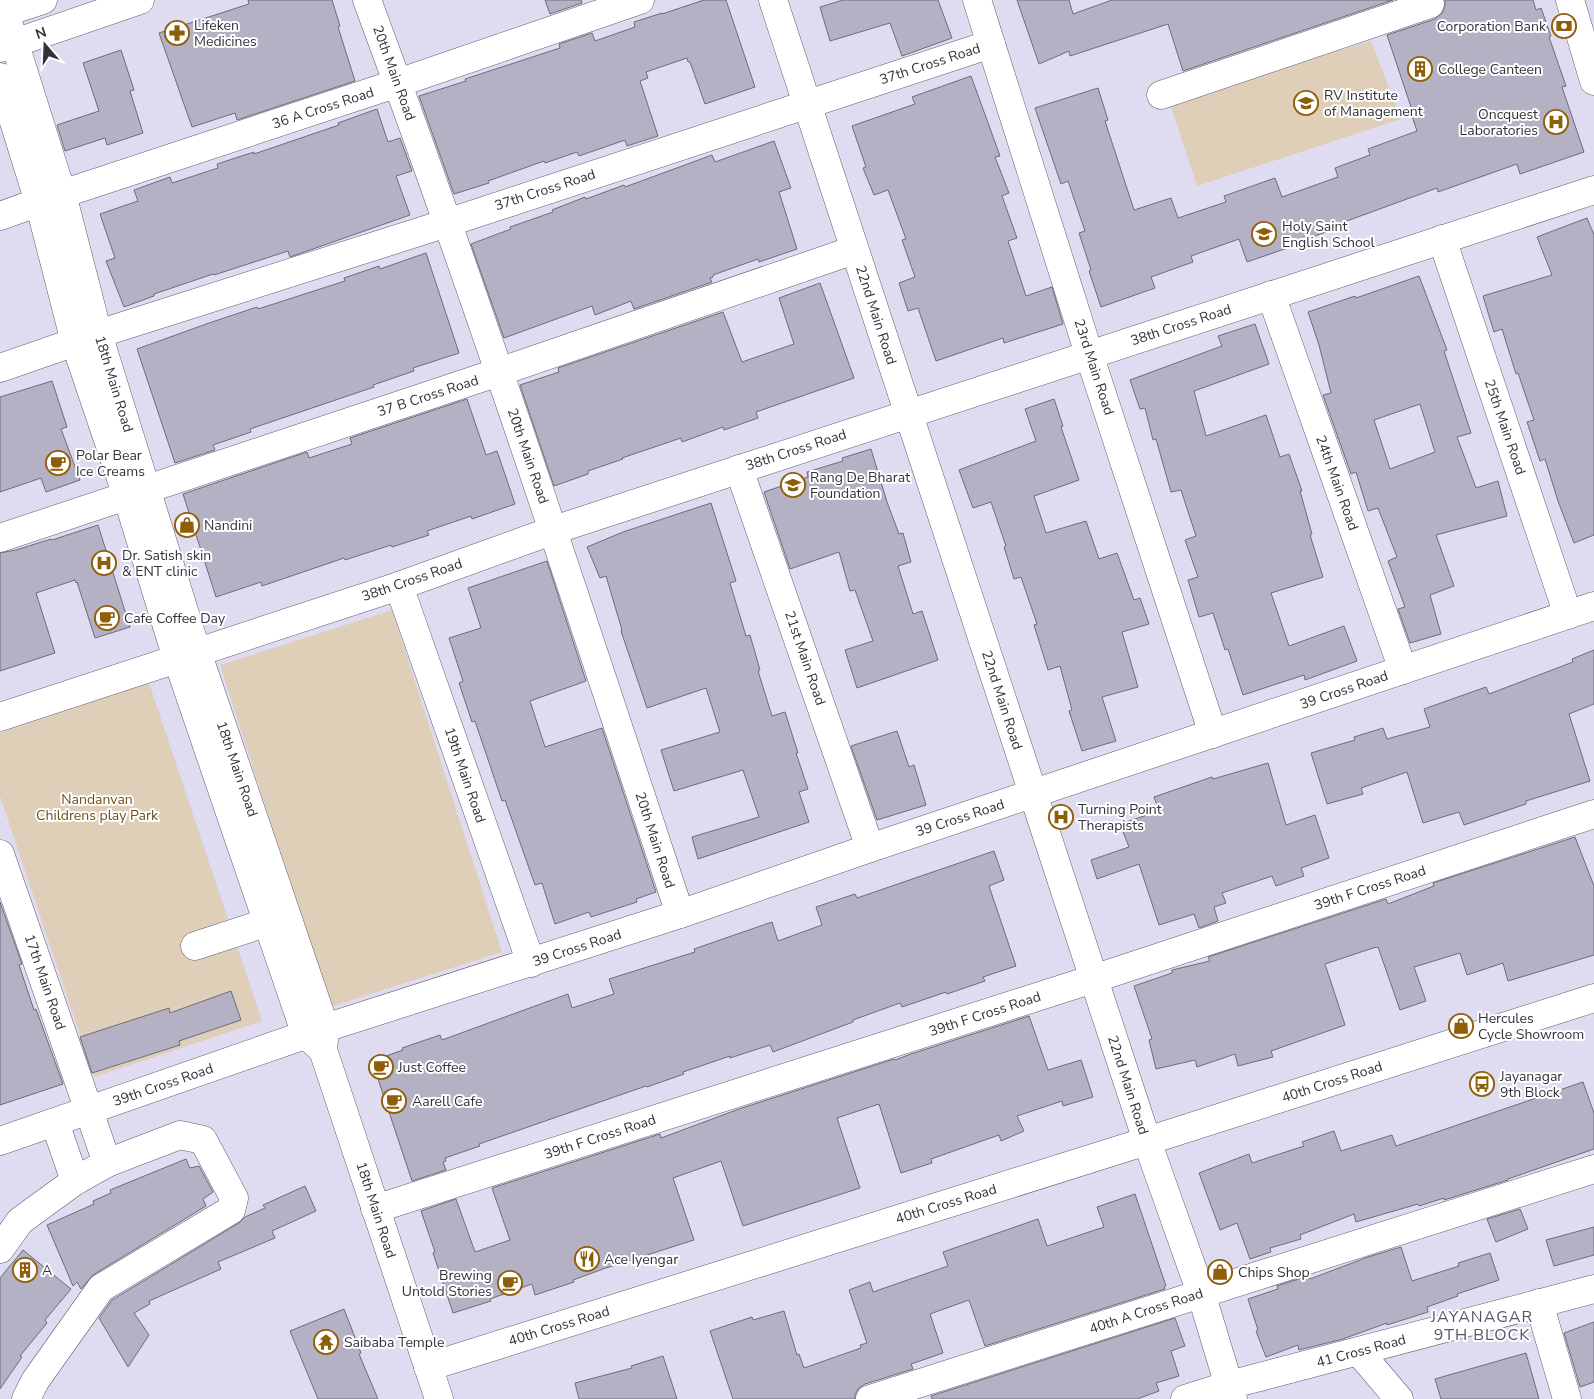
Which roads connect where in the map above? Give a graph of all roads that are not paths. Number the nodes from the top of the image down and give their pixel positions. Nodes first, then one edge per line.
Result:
1 (43, 0) edge
2 (140, 0) edge
3 (368, 0) edge
4 (640, 0) edge
5 (773, 0) edge
6 (977, 0) edge
7 (1428, 0) edge
8 (1570, 0) edge
9 (2, 9) edge
10 (991, 44) junction
11 (7, 46) edge
12 (0, 77) edge
13 (1594, 81) edge
14 (398, 83) junction
15 (1161, 95) dead end
16 (807, 104) junction
17 (1594, 190) edge
18 (51, 198) junction
19 (0, 216) edge
20 (447, 223) junction
21 (1442, 239) junction
22 (854, 250) junction
23 (1271, 295) junction
24 (86, 338) junction
25 (1089, 354) junction
26 (0, 368) edge
27 (499, 372) junction
28 (908, 414) junction
29 (739, 469) junction
30 (137, 493) junction
31 (554, 530) junction
32 (0, 538) edge
33 (399, 586) junction
34 (1594, 606) edge
35 (1568, 615) junction
36 (188, 655) junction
37 (1403, 670) junction
38 (0, 717) edge
39 (1213, 734) junction
40 (1033, 794) junction
41 (1594, 814) edge
42 (870, 848) junction
43 (0, 854) edge
44 (680, 914) junction
45 (268, 922) junction
46 (195, 946) dead end
47 (531, 963) junction
48 (1093, 979) junction
49 (1594, 998) edge
50 (318, 1038) junction
51 (90, 1111) junction
52 (55, 1122) junction
53 (0, 1141) edge
54 (1147, 1141) junction
55 (108, 1163) junction
56 (1594, 1169) edge
57 (76, 1181) junction
58 (376, 1209) junction
59 (0, 1249) edge
60 (1594, 1289) edge
61 (1201, 1293) junction
62 (1539, 1303) junction
63 (1359, 1352) junction
64 (428, 1367) junction
65 (1231, 1392) edge
66 (26, 1399) edge
67 (439, 1399) edge
68 (870, 1399) edge
69 (1186, 1399) edge
70 (1399, 1399) edge
71 (1567, 1399) edge

1 - 9 street
2 - 11 street
3 - 14 street, 20th Main Road
4 - 14 street, 36 A Cross Road
5 - 16 street, 22nd Main Road
6 - 10 street, 23rd Main Road
7 - 15 street
8 - 13 street
9 - 11 street, 18th Main Road
10 - 16 street, 37th Cross Road
10 - 25 street, 23rd Main Road
11 - 18 street, 18th Main Road
12 - 18 street, 18th Main Road
14 - 18 street, 36 A Cross Road
14 - 20 street, 20th Main Road
16 - 20 street, 37th Cross Road
16 - 22 street, 22nd Main Road
17 - 21 street, 38th Cross Road
18 - 19 street, 36 A Cross Road
18 - 24 street, 18th Main Road
20 - 24 street, 37th Cross Road
20 - 27 street, 20th Main Road
21 - 23 street, 38th Cross Road
21 - 35 street, 25th Main Road
22 - 27 street, 37 B Cross Road
22 - 28 street, 22nd Main Road
23 - 25 street, 38th Cross Road
23 - 37 street, 24th Main Road
24 - 26 street, 37th Cross Road
24 - 30 street, 18th Main Road
25 - 28 street, 38th Cross Road
25 - 39 street, 23rd Main Road
27 - 30 street, 37 B Cross Road
27 - 31 street, 20th Main Road
28 - 29 street, 38th Cross Road
28 - 40 street, 22nd Main Road
29 - 31 street, 38th Cross Road
29 - 42 street, 21st Main Road
30 - 32 street, 37 B Cross Road
30 - 36 street, 18th Main Road
31 - 33 street, 38th Cross Road
31 - 44 street, 20th Main Road
33 - 36 street, 38th Cross Road
33 - 47 street, 19th Main Road
34 - 35 street, 39 Cross Road
35 - 37 street, 39 Cross Road
36 - 38 street, 38th Cross Road
36 - 45 street, 18th Main Road
36 - 50 street, 18th Main Road
37 - 39 street, 39 Cross Road
39 - 40 street, 39 Cross Road
40 - 42 street, 39 Cross Road
40 - 48 street, 22nd Main Road
41 - 48 street, 39th F Cross Road
42 - 44 street, 39 Cross Road
43 - 51 street, 17th Main Road
44 - 47 street, 39 Cross Road
45 - 46 street
45 - 50 street, 18th Main Road
47 - 50 street, 39 Cross Road
48 - 54 street, 22nd Main Road
48 - 58 street, 39th F Cross Road
49 - 54 street, 40th Cross Road
50 - 51 street, 39th Cross Road
50 - 58 street, 18th Main Road
51 - 52 street, 39th Cross Road
51 - 55 street, 17th Main Road
52 - 53 street, 39th Cross Road
52 - 57 street
54 - 61 street, 22nd Main Road
54 - 64 street, 40th Cross Road
55 - 57 street
55 - 66 street
56 - 61 street, 40th A Cross Road
57 - 59 street
58 - 64 street, 18th Main Road
60 - 62 street, 41 Cross Road
61 - 65 street, 22nd Main Road
61 - 68 street, 40th A Cross Road
62 - 63 street, 41 Cross Road
62 - 71 street
63 - 65 street, 41 Cross Road
63 - 70 street
64 - 67 street, 18th Main Road
65 - 69 street, 41 Cross Road

